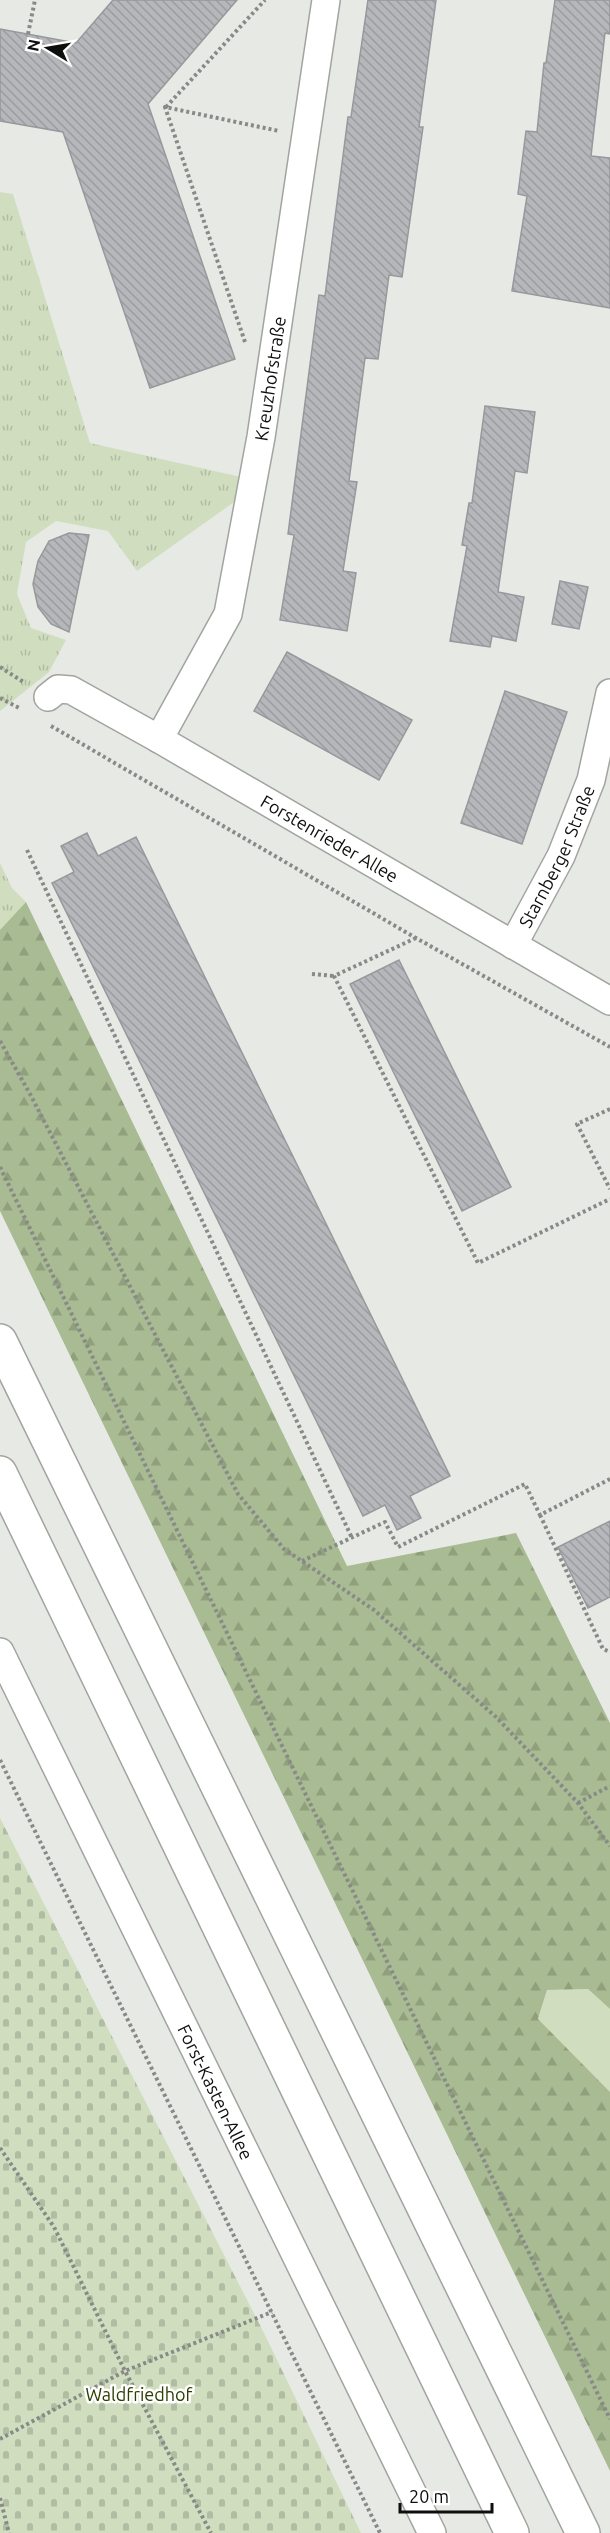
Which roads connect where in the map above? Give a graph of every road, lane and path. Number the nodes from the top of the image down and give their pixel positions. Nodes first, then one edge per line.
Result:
1 (35, 0) edge
2 (265, 0) edge
3 (326, 0) edge
4 (28, 34) dead end
5 (165, 107) junction
6 (306, 136) junction
7 (246, 346) dead end
8 (610, 693) edge
9 (0, 698) edge
10 (39, 706) joint
11 (51, 726) dead end
12 (159, 739) junction
13 (27, 850) dead end
14 (416, 938) junction
15 (513, 945) junction
16 (312, 974) dead end
17 (334, 976) junction
18 (610, 1001) edge
19 (0, 1041) edge
20 (610, 1047) edge
21 (610, 1109) edge
22 (0, 1167) edge
23 (610, 1189) edge
24 (610, 1199) edge
25 (0, 1341) edge
26 (0, 1473) edge
27 (610, 1479) edge
28 (540, 1515) junction
29 (352, 1538) junction
30 (301, 1562) junction
31 (0, 1652) edge
32 (610, 1652) edge
33 (0, 1760) edge
34 (610, 1786) edge
35 (578, 1803) junction
36 (610, 1846) edge
37 (0, 2148) edge
38 (272, 2312) junction
39 (125, 2371) junction
40 (610, 2419) edge
41 (0, 2439) edge
42 (0, 2499) edge
43 (9, 2533) edge
44 (211, 2533) edge
45 (380, 2533) edge
46 (432, 2533) edge
47 (512, 2533) edge
48 (583, 2533) edge

1 - 4 path
2 - 5 path
3 - 6 street, Kreuzhofstraße
5 - 6 path
5 - 7 path
6 - 12 street, Kreuzhofstraße
8 - 15 street, Starnberger Straße
9 - 10 path
10 - 12 street, Forstenrieder Allee
11 - 14 path
12 - 15 street, Forstenrieder Allee
13 - 29 path
14 - 17 path
14 - 20 path
15 - 18 street, Forstenrieder Allee
16 - 17 path
17 - 24 path
19 - 30 path
21 - 23 path
22 - 40 path
25 - 48 highway
26 - 47 highway
27 - 28 path
28 - 29 path
28 - 32 path
29 - 30 path
30 - 35 path
31 - 46 street, Forst-Kasten-Allee
33 - 38 path
34 - 35 path
35 - 36 path
37 - 39 path
38 - 39 path
38 - 45 path
39 - 41 path
39 - 44 path
42 - 43 path

